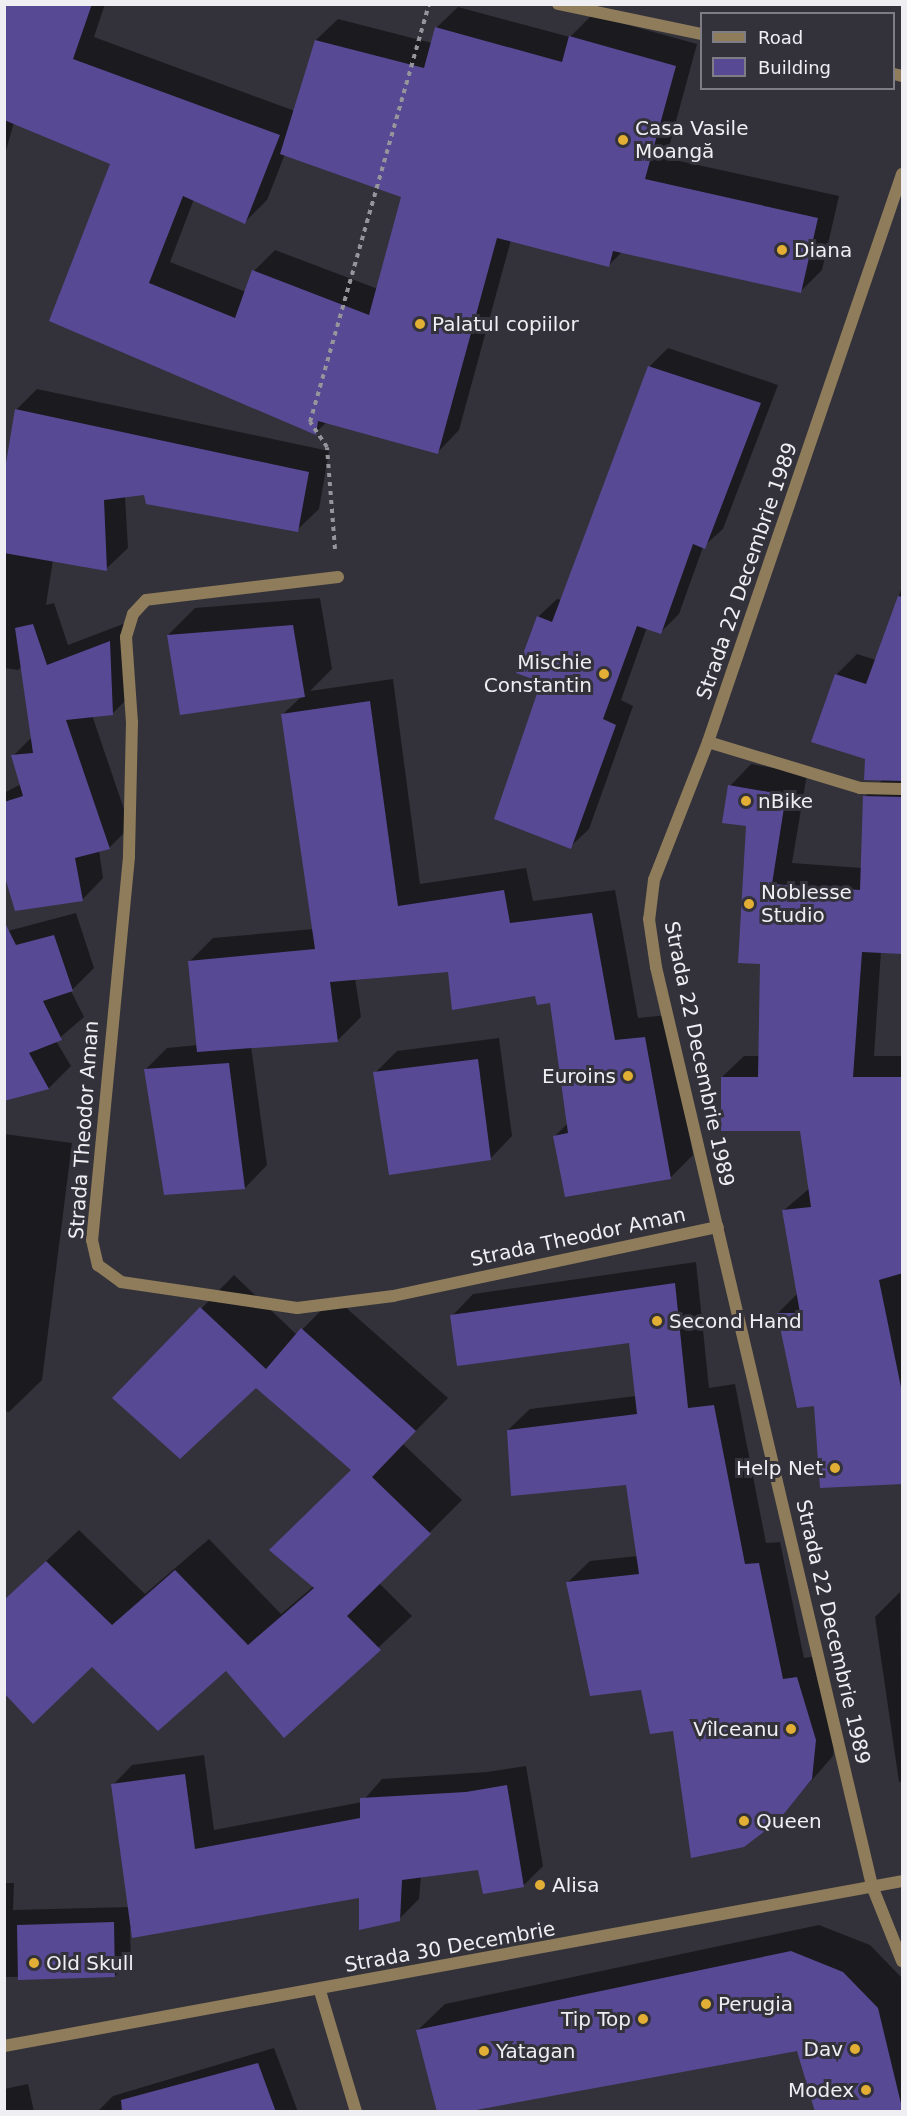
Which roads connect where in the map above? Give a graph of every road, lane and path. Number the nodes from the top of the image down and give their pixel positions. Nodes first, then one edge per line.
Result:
1 (429, 4) edge
2 (558, 4) edge
3 (700, 34) edge
4 (903, 174) edge
5 (338, 577) joint
6 (708, 742) junction
7 (903, 789) edge
8 (718, 1227) junction
9 (903, 1881) edge
10 (872, 1886) junction
11 (903, 1961) edge
12 (320, 1991) junction
13 (4, 2046) edge
14 (356, 2112) edge

1 - 5 path
2 - 3 street
4 - 6 street, Strada 22 Decembrie 1989
5 - 8 street, Strada Theodor Aman
6 - 7 street
6 - 8 street, Strada 22 Decembrie 1989
8 - 10 street, Strada 22 Decembrie 1989
9 - 10 street, Strada 30 Decembrie
10 - 11 street, Strada 22 Decembrie 1989
10 - 12 street, Strada 30 Decembrie
12 - 13 street, Strada 30 Decembrie
12 - 14 street

